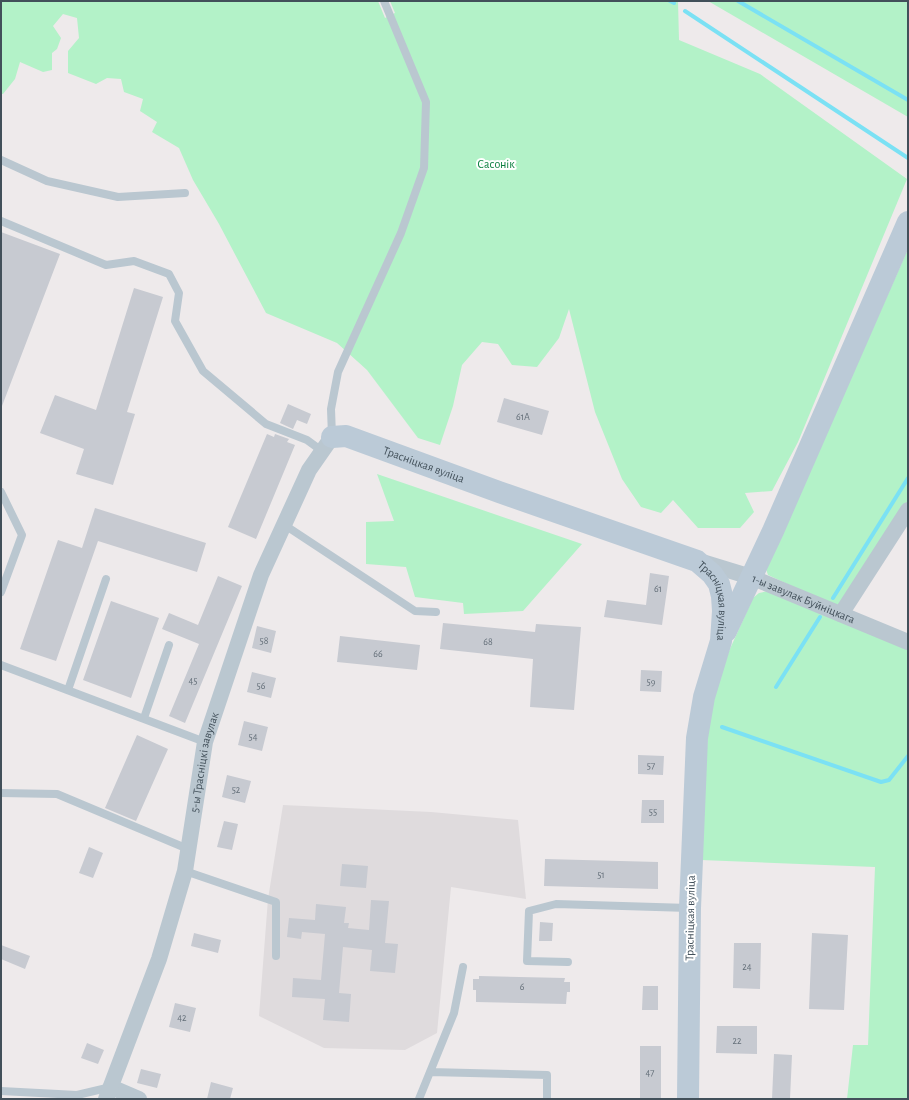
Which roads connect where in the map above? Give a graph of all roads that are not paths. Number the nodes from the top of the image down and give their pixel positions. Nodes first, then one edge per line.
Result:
1 (384, 1) edge
2 (1, 160) edge
3 (185, 193) dead end
4 (1, 221) edge
5 (908, 222) edge
6 (327, 444) junction
7 (1, 492) edge
8 (908, 510) edge
9 (283, 524) junction
10 (696, 561) junction
11 (751, 577) junction
12 (106, 579) dead end
13 (1, 592) edge
14 (436, 612) dead end
15 (841, 614) junction
16 (721, 641) junction
17 (908, 642) edge
18 (169, 645) dead end
19 (1, 664) edge
20 (68, 690) junction
21 (144, 718) junction
22 (205, 742) junction
23 (1, 793) edge
24 (188, 850) junction
25 (185, 871) junction
26 (690, 908) junction
27 (276, 956) dead end
28 (568, 962) dead end
29 (463, 967) dead end
30 (430, 1072) junction
31 (1, 1091) edge
32 (108, 1093) edge
33 (140, 1099) edge
34 (420, 1099) edge
35 (547, 1099) edge
36 (688, 1099) edge

1 - 6 lane
2 - 3 lane
4 - 6 lane
5 - 11 street
6 - 9 street, 5-ы Трасніцкі завулак
6 - 10 street, Трасніцкая вуліца
7 - 13 lane
8 - 15 street
9 - 14 lane
9 - 22 street, 5-ы Трасніцкі завулак
10 - 11 street, 1-ы завулак Буйніцкага
10 - 16 street, Трасніцкая вуліца
11 - 15 street, 1-ы завулак Буйніцкага
11 - 16 street
12 - 20 lane
15 - 17 street, 1-ы завулак Буйніцкага
16 - 26 street, Трасніцкая вуліца
18 - 21 lane
19 - 20 lane
20 - 21 lane
21 - 22 lane
22 - 24 street, 5-ы Трасніцкі завулак
23 - 24 lane
24 - 25 street, 5-ы Трасніцкі завулак
25 - 27 lane
25 - 32 street, 5-ы Трасніцкі завулак
26 - 28 lane
26 - 36 street, Трасніцкая вуліца
29 - 30 lane
30 - 34 lane
30 - 35 lane
31 - 32 lane
32 - 33 street

